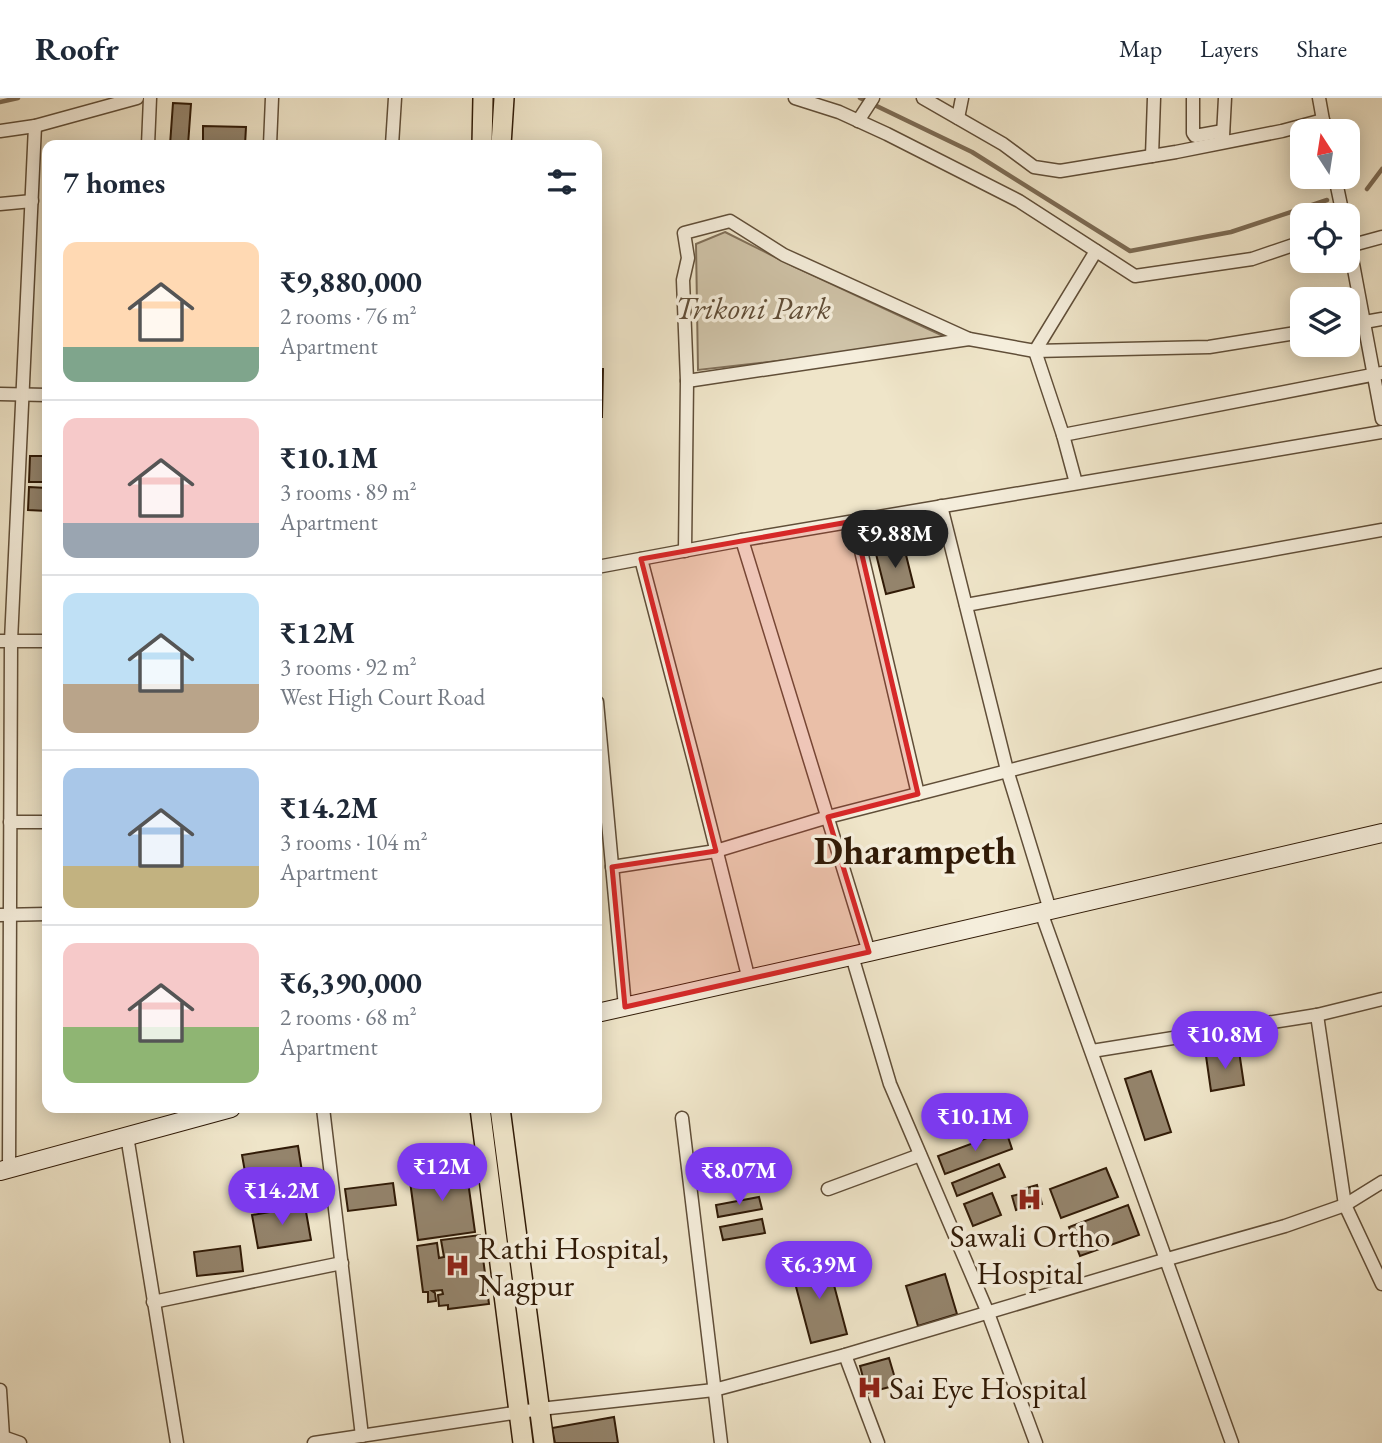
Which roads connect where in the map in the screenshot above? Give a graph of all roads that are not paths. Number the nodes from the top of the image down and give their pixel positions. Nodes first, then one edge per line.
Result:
1 (137, 98) edge
2 (150, 98) edge
3 (272, 98) edge
4 (394, 98) edge
5 (483, 98) edge
6 (503, 98) edge
7 (795, 98) edge
8 (873, 98) edge
9 (923, 98) edge
10 (962, 98) edge
11 (1154, 98) edge
12 (1193, 98) edge
13 (1225, 98) edge
14 (1319, 98) edge
15 (958, 118) junction
16 (1323, 119) edge
17 (858, 121) junction
18 (35, 126) junction
19 (1290, 130) edge
20 (0, 131) edge
21 (1223, 137) junction
22 (148, 140) edge
23 (270, 140) edge
24 (392, 140) edge
25 (482, 140) edge
26 (501, 140) edge
27 (1152, 156) junction
28 (32, 201) junction
29 (0, 204) edge
30 (1382, 237) edge
31 (1360, 240) edge
32 (1290, 246) edge
33 (1096, 251) junction
34 (1355, 273) edge
35 (1382, 319) edge
36 (1365, 322) junction
37 (1360, 323) edge
38 (1290, 334) edge
39 (969, 339) junction
40 (1035, 351) junction
41 (1378, 374) edge
42 (687, 381) junction
43 (0, 394) edge
44 (23, 395) junction
45 (42, 395) edge
46 (1382, 419) edge
47 (1382, 432) edge
48 (1063, 435) junction
49 (1076, 483) junction
50 (941, 506) junction
51 (854, 521) junction
52 (1382, 530) edge
53 (742, 540) junction
54 (685, 551) junction
55 (641, 559) junction
56 (602, 566) edge
57 (966, 605) junction
58 (5, 641) edge
59 (42, 641) edge
60 (1382, 675) edge
61 (602, 757) edge
62 (1007, 770) junction
63 (918, 793) junction
64 (828, 817) junction
65 (10, 822) junction
66 (42, 822) edge
67 (1382, 833) edge
68 (716, 851) junction
69 (612, 867) junction
70 (1045, 911) junction
71 (42, 914) edge
72 (5, 915) edge
73 (861, 954) junction
74 (749, 980) junction
75 (1382, 999) edge
76 (625, 1007) junction
77 (602, 1012) edge
78 (1317, 1014) junction
79 (1092, 1051) junction
80 (5, 1085) edge
81 (212, 1113) edge
82 (324, 1113) edge
83 (481, 1113) edge
84 (501, 1113) edge
85 (682, 1118) dead end
86 (127, 1136) junction
87 (920, 1155) junction
88 (5, 1170) edge
89 (1382, 1182) edge
90 (828, 1189) dead end
91 (1345, 1205) junction
92 (1164, 1260) junction
93 (342, 1263) junction
94 (1380, 1277) edge
95 (153, 1302) junction
96 (988, 1313) junction
97 (845, 1355) junction
98 (0, 1390) edge
99 (714, 1390) junction
100 (540, 1409) junction
101 (518, 1412) junction
102 (362, 1436) junction
103 (1, 1438) edge
104 (344, 1441) edge
105 (20, 1443) edge
106 (177, 1443) edge
107 (314, 1443) edge
108 (523, 1443) edge
109 (544, 1443) edge
110 (721, 1443) edge
111 (878, 1443) edge
112 (1037, 1443) edge
113 (1233, 1443) edge

1 - 18 street
2 - 22 street
3 - 23 street
4 - 24 street
5 - 25 main road
6 - 26 main road
7 - 17 street
8 - 17 street
9 - 15 street
10 - 15 street
11 - 27 street
12 - 21 street
13 - 21 street
14 - 16 street
15 - 27 street
17 - 33 street
18 - 20 street
18 - 28 street
19 - 21 street
21 - 27 street
28 - 29 street
28 - 44 street
30 - 31 street
32 - 33 street
33 - 40 street
34 - 36 street
35 - 36 street
36 - 37 street
36 - 41 street
38 - 40 street
39 - 40 street
39 - 42 street
39 - 42 street
40 - 48 street
41 - 46 street
41 - 48 street
42 - 54 street
43 - 44 street
44 - 45 street
44 - 58 street
47 - 49 street
48 - 49 street
49 - 50 street
50 - 51 street
50 - 57 street
51 - 53 street
51 - 63 street
52 - 57 street
53 - 54 street
53 - 64 street
54 - 55 street
55 - 56 street
55 - 68 street
57 - 62 street
58 - 59 street
58 - 65 street
60 - 62 street
61 - 69 street
62 - 63 street
62 - 70 street
63 - 64 street
64 - 68 street
64 - 73 street
65 - 66 street
65 - 72 street
67 - 70 street
68 - 69 street
68 - 74 street
69 - 76 street
70 - 73 street
70 - 79 street
71 - 72 street
72 - 80 street
73 - 74 street
73 - 87 street
74 - 76 street
75 - 78 street
76 - 77 street
78 - 79 street
78 - 91 street
79 - 92 street
80 - 88 street
81 - 86 street
82 - 93 street
83 - 101 main road
84 - 100 main road
85 - 99 street
86 - 88 street
86 - 95 street
87 - 90 street
87 - 96 street
89 - 91 street
91 - 92 street
91 - 94 street
92 - 96 street
92 - 113 street
93 - 95 street
93 - 102 street
95 - 106 street
96 - 97 street
96 - 112 street
97 - 99 street
97 - 111 street
98 - 103 street
99 - 100 street
99 - 110 street
100 - 101 street
100 - 109 main road
101 - 102 street
101 - 108 main road
102 - 104 street
103 - 105 street
104 - 107 street

